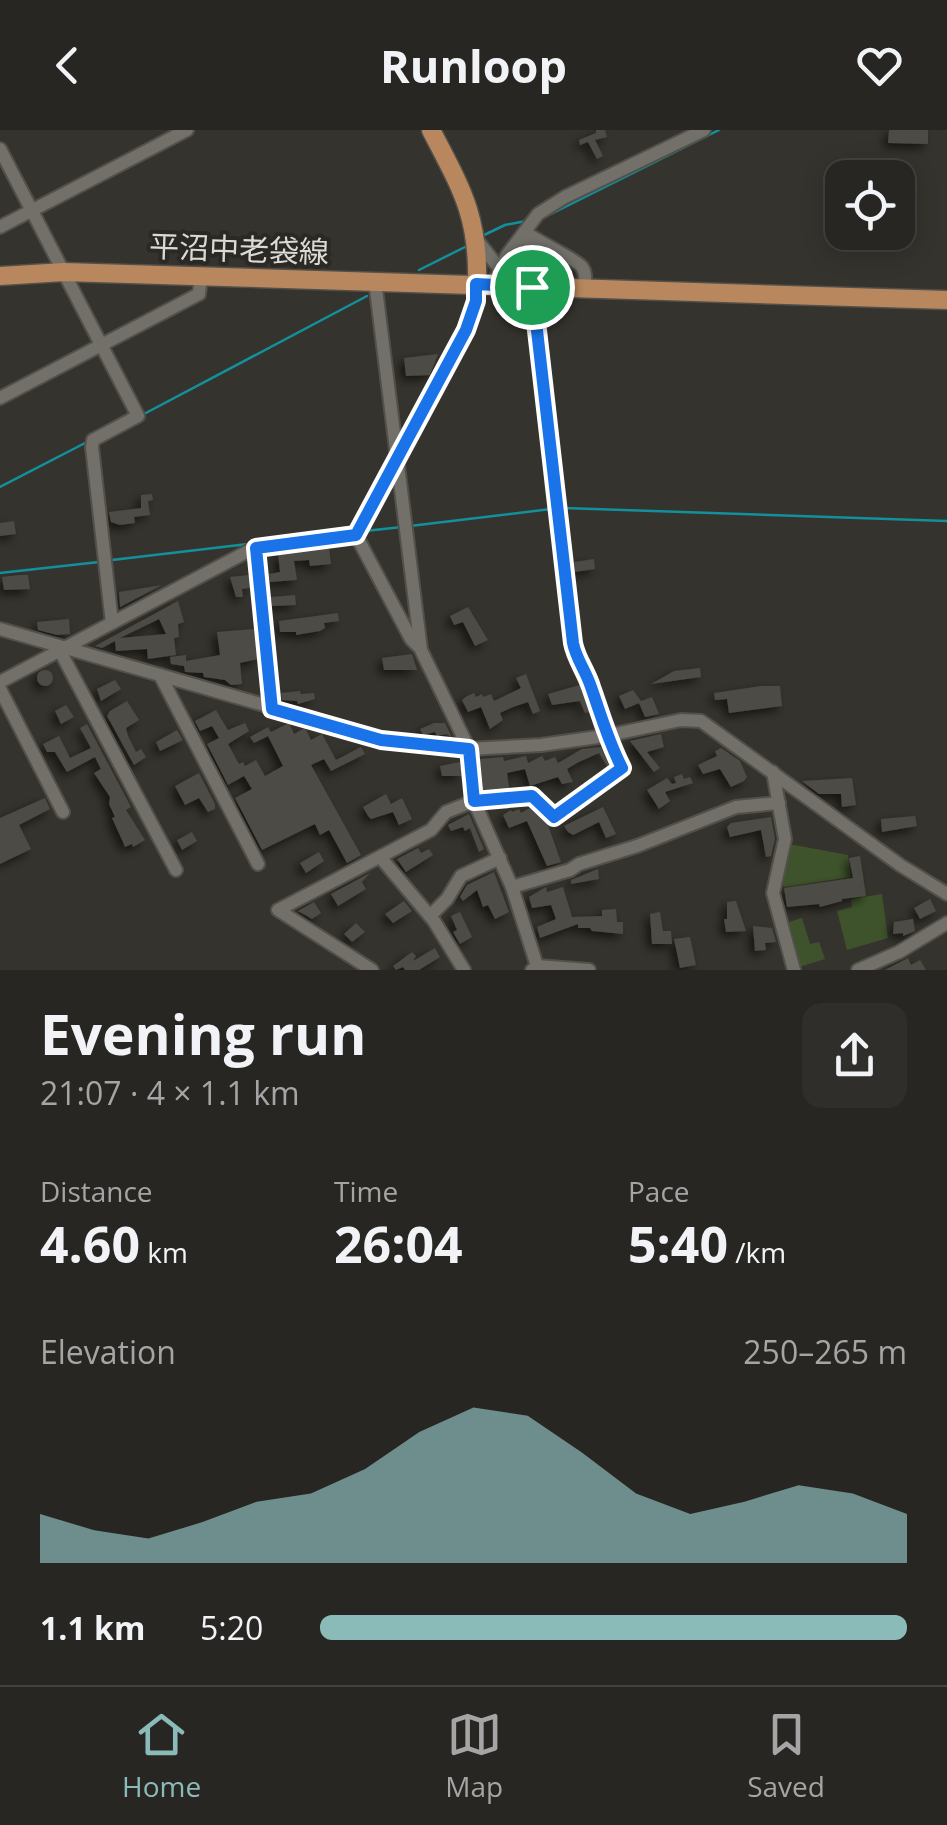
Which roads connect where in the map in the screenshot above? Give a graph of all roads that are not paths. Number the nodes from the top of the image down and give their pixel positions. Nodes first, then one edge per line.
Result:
1 (186, 130) edge
2 (430, 130) edge
3 (704, 130) edge
4 (0, 149) edge
5 (33, 210) junction
6 (0, 227) edge
7 (525, 232) junction
8 (477, 240) junction
9 (64, 272) junction
10 (0, 276) edge
11 (201, 276) junction
12 (489, 279) junction
13 (375, 282) junction
14 (532, 287) junction
15 (584, 290) junction
16 (947, 300) edge
17 (101, 346) junction
18 (0, 398) edge
19 (397, 454) junction
20 (356, 535) junction
21 (256, 548) junction
22 (112, 623) junction
23 (0, 629) edge
24 (420, 648) junction
25 (64, 649) junction
26 (160, 675) junction
27 (0, 686) edge
28 (272, 709) junction
29 (606, 736) junction
30 (469, 749) junction
31 (774, 772) junction
32 (474, 801) junction
33 (778, 803) junction
34 (63, 812) dead end
35 (380, 858) junction
36 (500, 858) junction
37 (258, 864) dead end
38 (176, 870) dead end
39 (512, 888) junction
40 (947, 894) edge
41 (430, 916) junction
42 (947, 923) edge
43 (535, 968) edge
44 (790, 969) edge
45 (372, 970) edge
46 (464, 970) edge
47 (589, 970) edge
48 (858, 970) edge

1 - 5 street
2 - 8 main road
3 - 7 street
4 - 5 street
5 - 6 street
5 - 9 street
7 - 12 street
7 - 14 street
7 - 15 street
8 - 12 main road
8 - 12 street
9 - 10 main road, 平沼中老袋線
9 - 11 main road, 平沼中老袋線
9 - 17 street
11 - 13 main road, 平沼中老袋線
11 - 17 street
12 - 13 main road, 平沼中老袋線
12 - 14 main road, 平沼中老袋線
12 - 19 street
13 - 19 street
14 - 15 main road, 平沼中老袋線
14 - 29 street
15 - 16 main road, 平沼中老袋線
17 - 18 street
17 - 22 street
19 - 20 street
19 - 24 street
20 - 21 street
20 - 24 street
21 - 22 street
21 - 28 street
22 - 25 street
23 - 25 street
24 - 30 street
25 - 26 street
25 - 27 street
25 - 38 street
26 - 28 street
26 - 37 street
27 - 34 street
28 - 30 street
29 - 30 street
29 - 31 street
29 - 32 street
30 - 32 street
31 - 33 street
31 - 40 street
32 - 35 street
32 - 36 street
33 - 39 street
33 - 44 street
35 - 41 street
35 - 45 street
36 - 39 street
36 - 41 street
39 - 43 street
41 - 46 street
42 - 48 street
43 - 47 street

